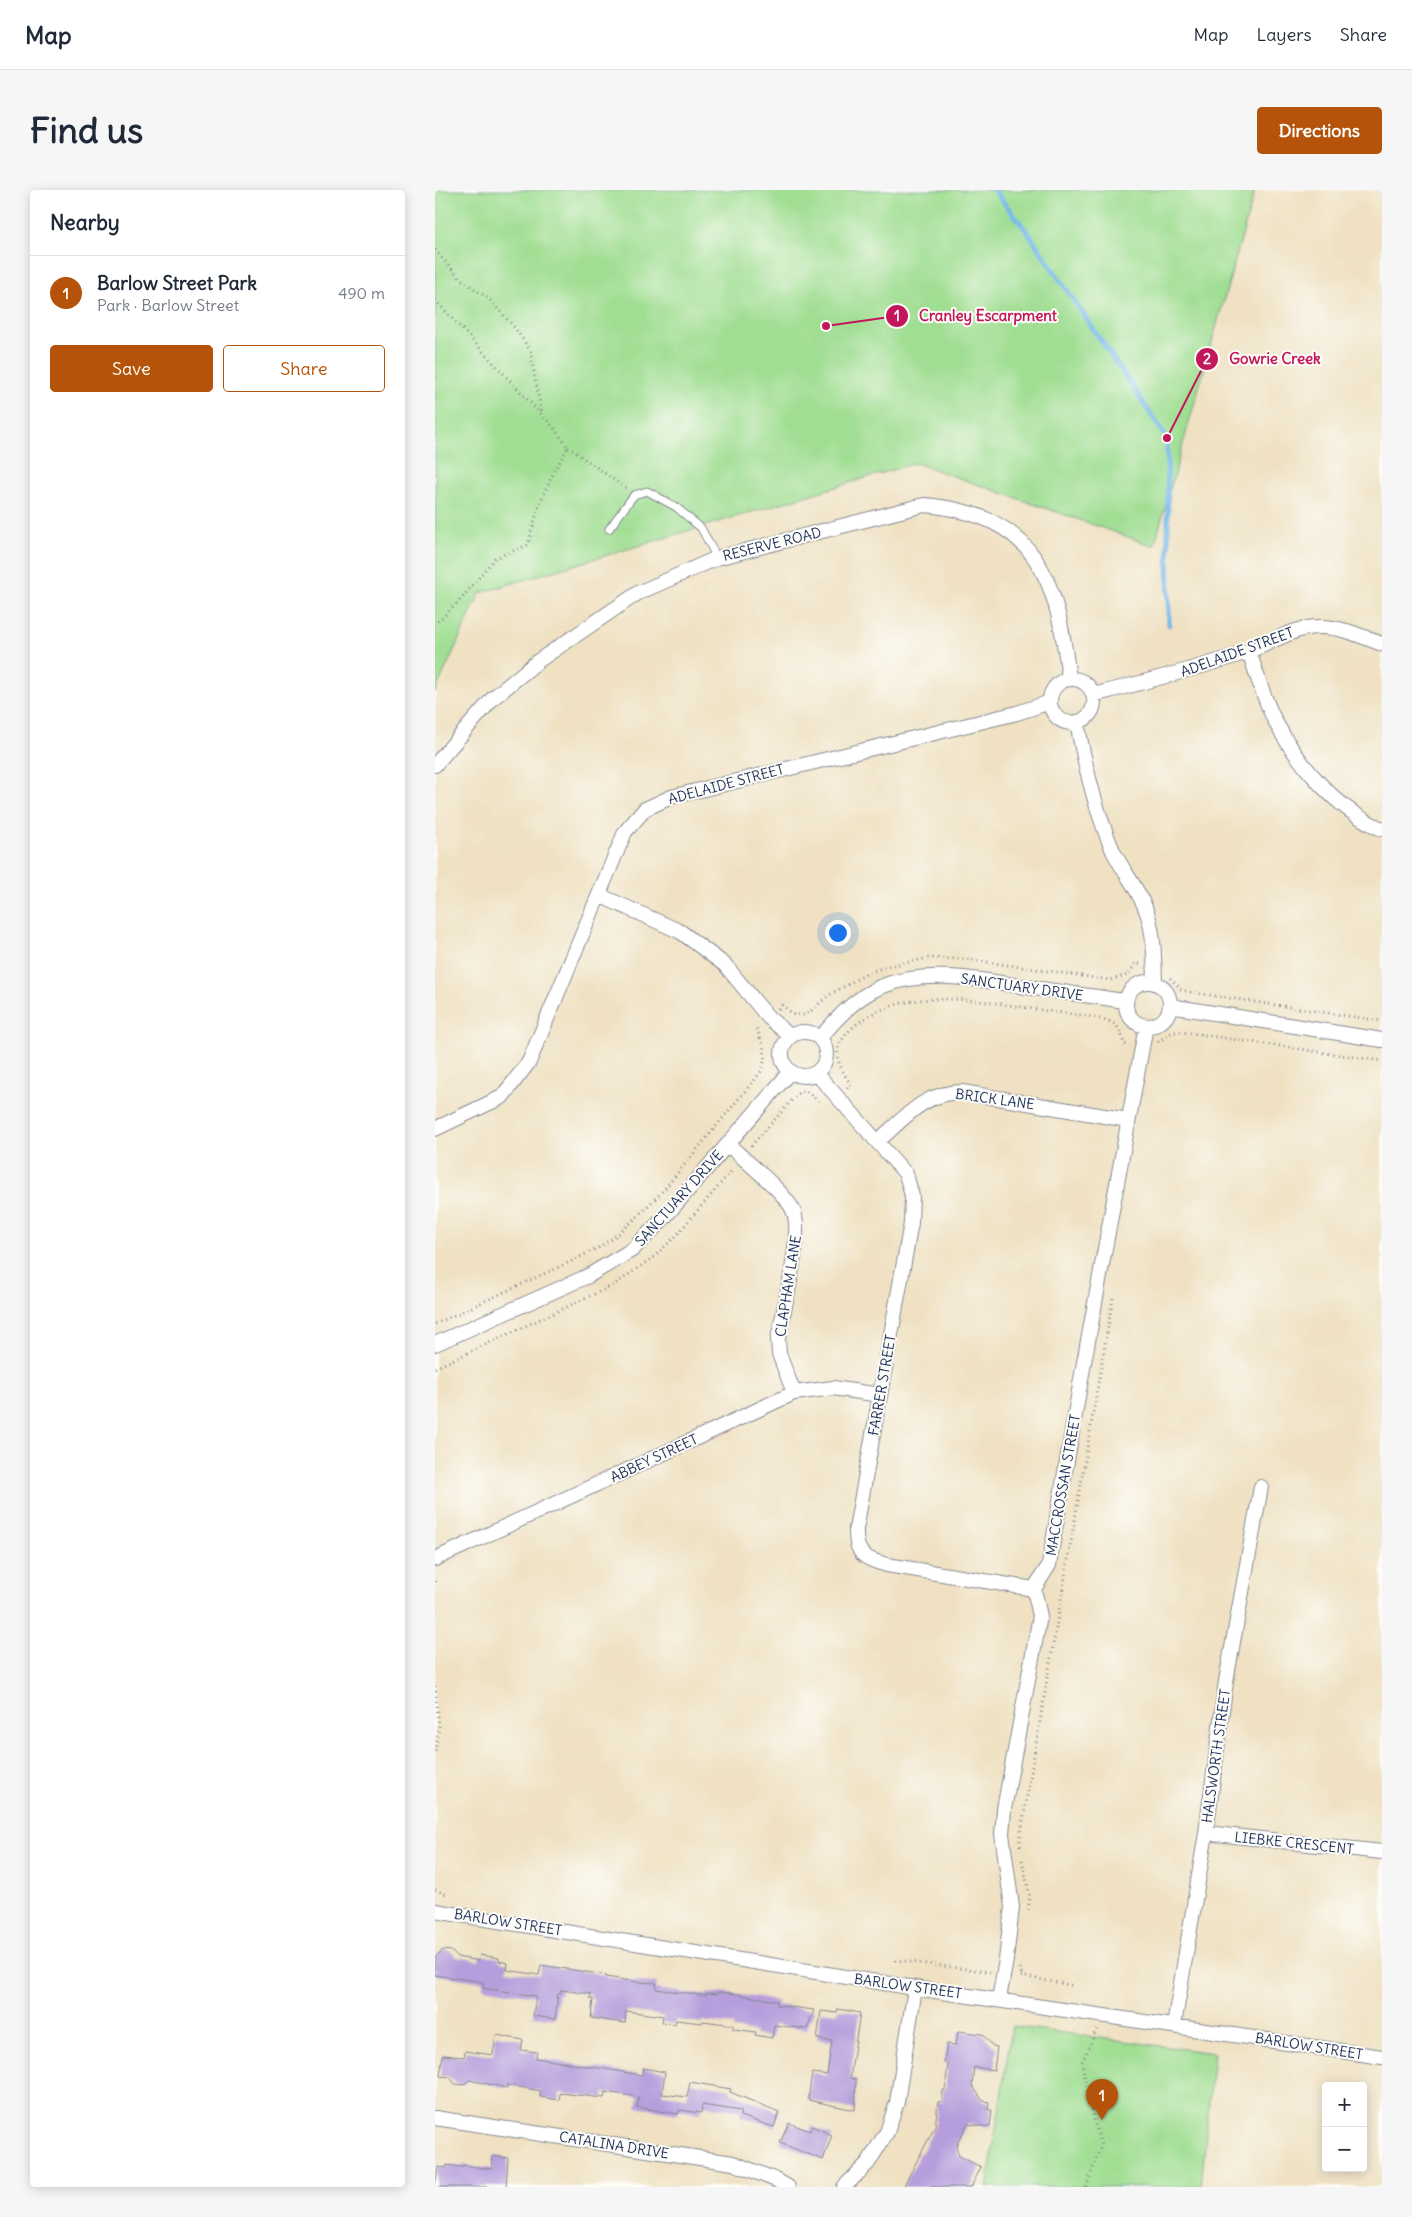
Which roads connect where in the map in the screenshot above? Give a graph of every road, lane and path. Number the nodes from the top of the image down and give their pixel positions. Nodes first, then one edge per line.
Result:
1 (435, 250) edge
2 (435, 300) edge
3 (542, 416) junction
4 (568, 447) junction
5 (634, 495) junction
6 (609, 529) dead end
7 (717, 558) junction
8 (435, 624) edge
9 (1382, 644) edge
10 (1249, 651) junction
11 (1069, 679) junction
12 (1093, 695) junction
13 (1050, 702) junction
14 (1077, 722) junction
15 (435, 765) edge
16 (1382, 829) edge
17 (599, 895) junction
18 (1154, 965) junction
19 (1155, 983) junction
20 (1125, 1001) junction
21 (1170, 1006) junction
22 (768, 1017) junction
23 (1382, 1021) edge
24 (1146, 1026) junction
25 (790, 1036) junction
26 (820, 1038) junction
27 (1382, 1040) edge
28 (790, 1072) junction
29 (816, 1073) junction
30 (1128, 1120) junction
31 (435, 1129) edge
32 (878, 1141) junction
33 (728, 1144) junction
34 (1113, 1296) dead end
35 (435, 1324) edge
36 (435, 1344) edge
37 (794, 1392) junction
38 (879, 1395) junction
39 (1261, 1487) dead end
40 (435, 1559) edge
41 (1034, 1589) junction
42 (435, 1686) edge
43 (435, 1752) edge
44 (1206, 1833) junction
45 (1382, 1852) edge
46 (435, 1890) edge
47 (446, 1894) dead end
48 (435, 1911) edge
49 (1028, 1912) dead end
50 (895, 1960) dead end
51 (1018, 1961) dead end
52 (1004, 1974) junction
53 (1022, 1975) junction
54 (1075, 1986) dead end
55 (915, 1988) junction
56 (999, 1999) junction
57 (1100, 2014) junction
58 (1174, 2026) junction
59 (1382, 2057) edge
60 (435, 2118) edge
61 (788, 2187) edge
62 (844, 2187) edge
63 (1087, 2187) edge

1 - 3 path
2 - 3 path
3 - 4 path
4 - 5 path
4 - 8 path
5 - 6 lane
5 - 7 lane
7 - 11 street, RESERVE ROAD
7 - 15 street, RESERVE ROAD
9 - 10 street, ADELAIDE STREET
10 - 12 street, ADELAIDE STREET
10 - 16 street
11 - 12 street
11 - 13 street
12 - 14 street
13 - 14 street
13 - 17 street, ADELAIDE STREET
14 - 18 street
17 - 22 street
17 - 31 street, ADELAIDE STREET
18 - 19 street
18 - 22 path
18 - 23 path
19 - 20 street
19 - 21 street
20 - 24 street
20 - 26 street, SANCTUARY DRIVE
21 - 24 street
21 - 27 street
22 - 25 street
22 - 35 path
24 - 30 street, MACCROSSAN STREET
25 - 26 street
25 - 28 street
26 - 29 street
28 - 29 street
28 - 33 street, SANCTUARY DRIVE
29 - 32 street, FARRER STREET
30 - 32 street, BRICK LANE
30 - 41 street, MACCROSSAN STREET
32 - 38 street, FARRER STREET
33 - 36 street, SANCTUARY DRIVE
33 - 37 street, CLAPHAM LANE
34 - 49 path
37 - 38 street, ABBEY STREET
37 - 40 street, ABBEY STREET
38 - 41 street, FARRER STREET
39 - 44 street, HALSWORTH STREET
41 - 52 street
42 - 43 path
44 - 45 street, LIEBKE CRESCENT
44 - 58 street, HALSWORTH STREET
46 - 47 path
48 - 55 street, BARLOW STREET
50 - 52 path
51 - 53 path
52 - 53 path
52 - 56 street
53 - 54 path
55 - 56 street, BARLOW STREET
55 - 62 street
56 - 57 street, BARLOW STREET
57 - 58 street, BARLOW STREET
57 - 63 path
58 - 59 street, BARLOW STREET
60 - 61 street, CATALINA DRIVE

